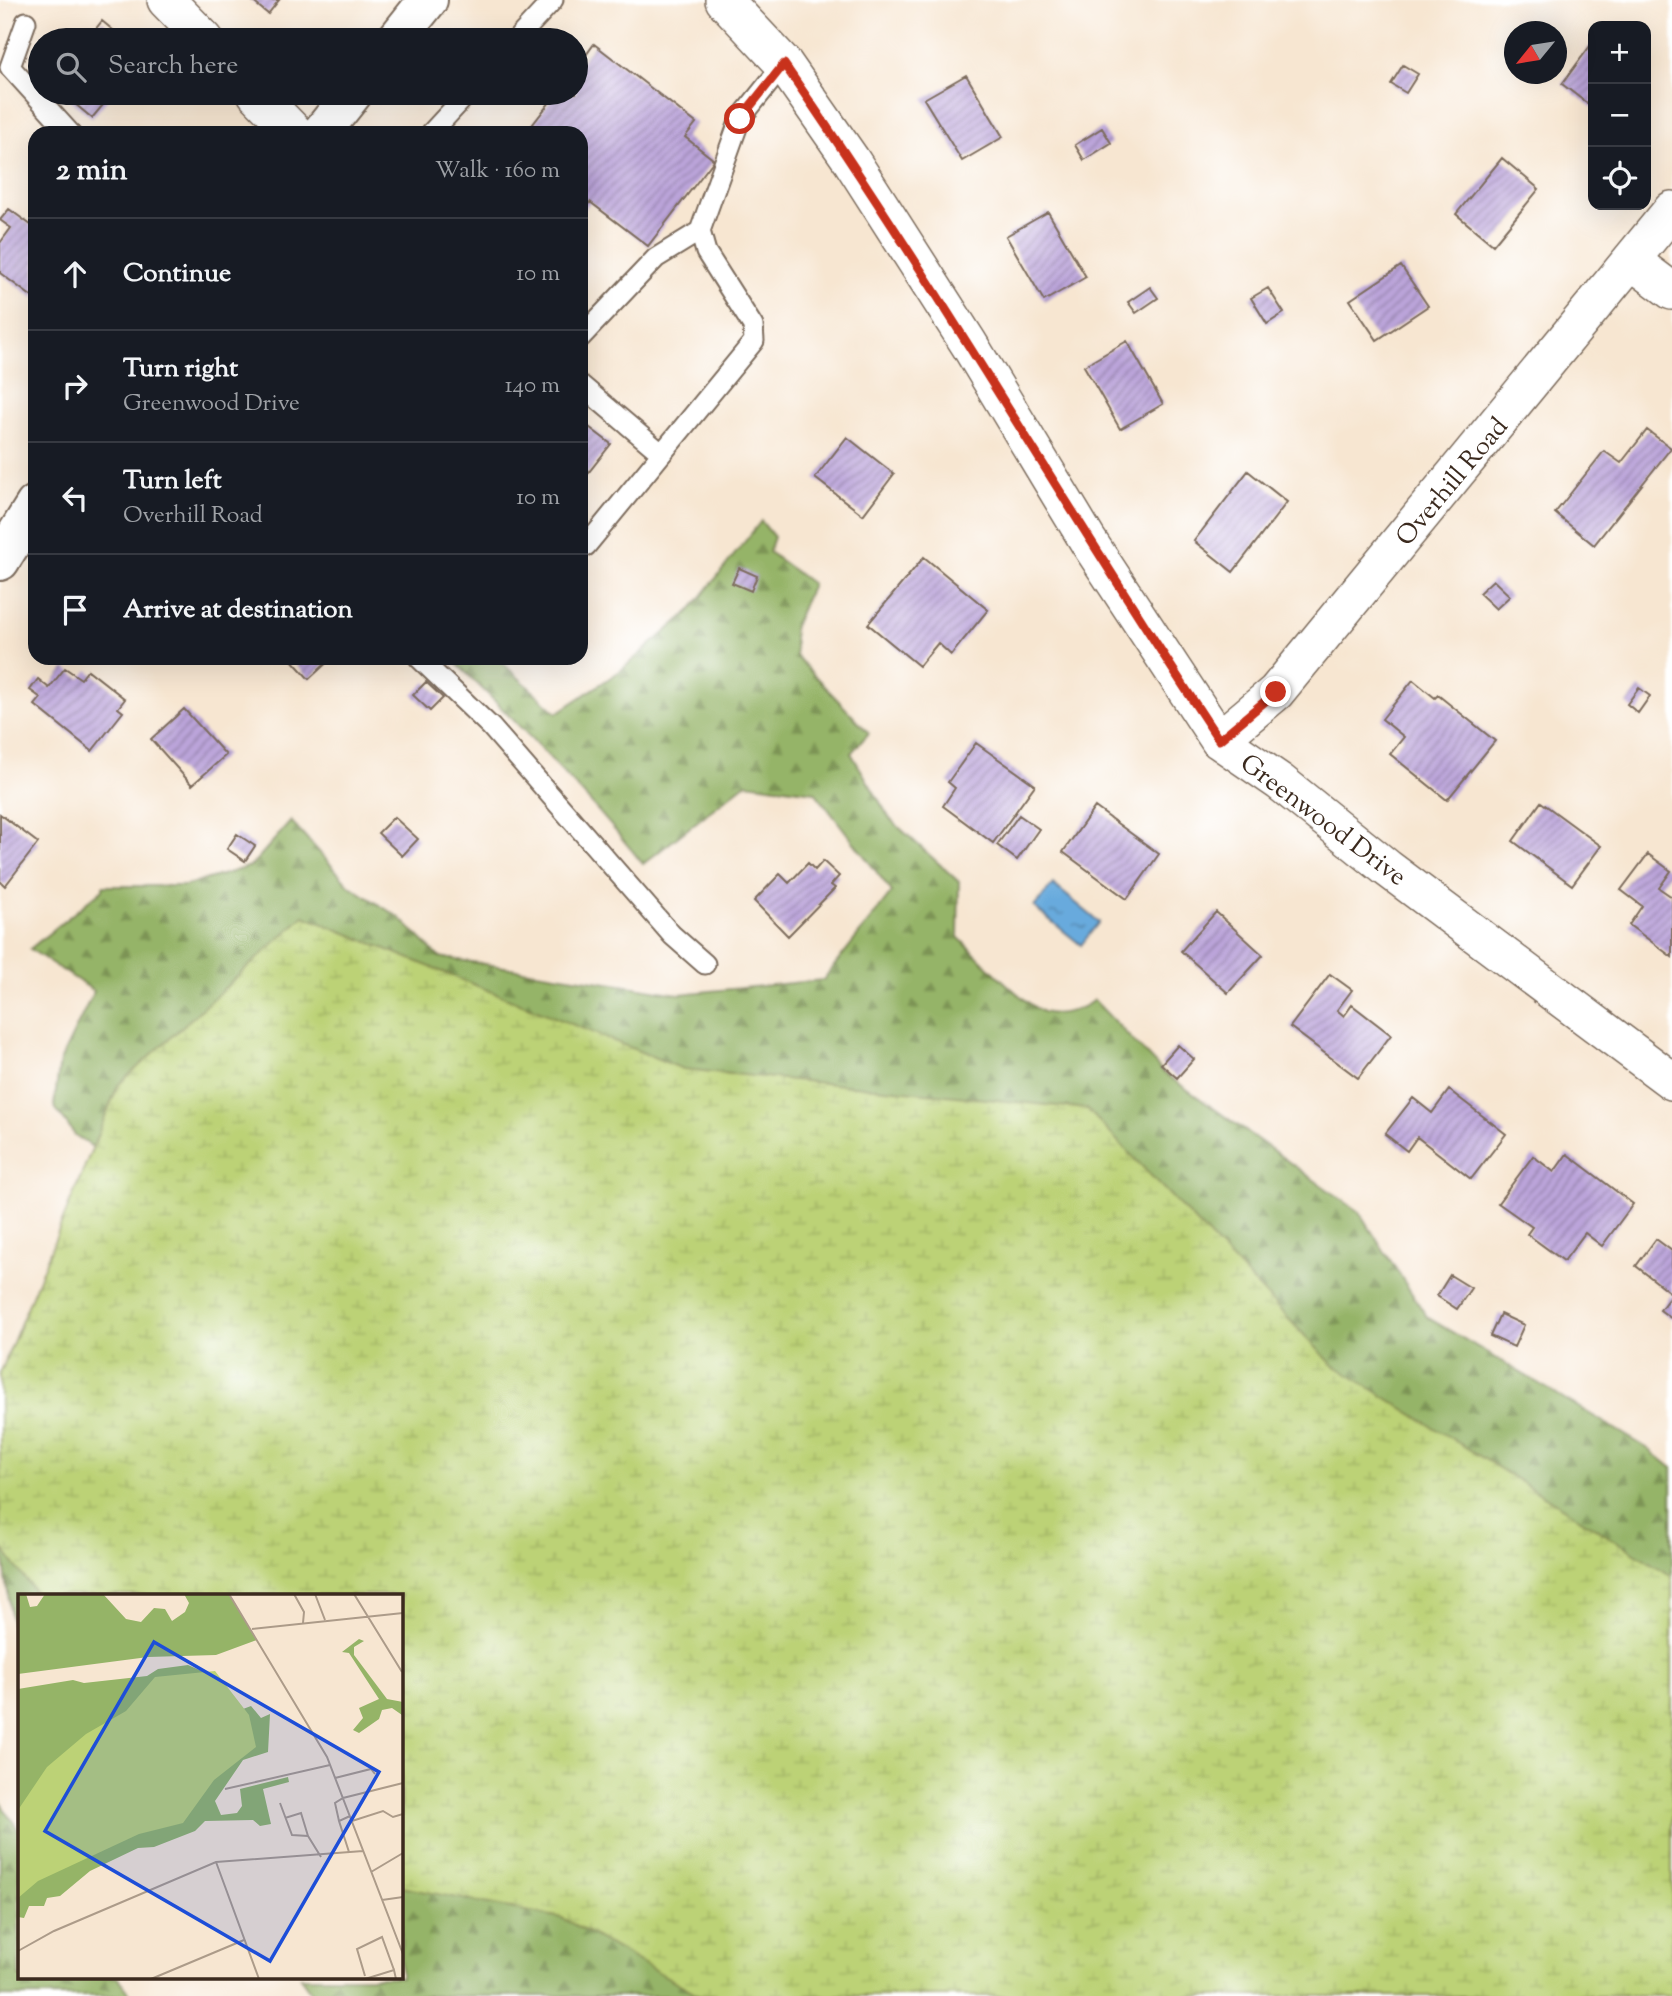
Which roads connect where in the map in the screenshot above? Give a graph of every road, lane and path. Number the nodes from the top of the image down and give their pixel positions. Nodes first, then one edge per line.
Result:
1 (166, 0) edge
2 (553, 0) edge
3 (724, 0) edge
4 (26, 22) dead end
5 (193, 28) edge
6 (527, 28) edge
7 (784, 64) junction
8 (28, 87) edge
9 (45, 105) edge
10 (268, 105) edge
11 (343, 105) edge
12 (457, 105) edge
13 (64, 126) edge
14 (288, 126) edge
15 (327, 126) edge
16 (437, 126) edge
17 (1672, 210) edge
18 (700, 231) junction
19 (1632, 261) junction
20 (1672, 291) edge
21 (588, 330) edge
22 (588, 391) edge
23 (662, 453) junction
24 (28, 516) edge
25 (588, 544) edge
26 (0, 561) edge
27 (426, 665) edge
28 (1219, 740) junction
29 (705, 964) dead end
30 (1672, 1081) edge

1 - 5 street
2 - 6 lane
3 - 7 street, Greenwood Drive
4 - 8 lane
7 - 18 lane
7 - 28 street, Greenwood Drive
9 - 13 lane
10 - 14 street
11 - 15 main road
12 - 16 lane
17 - 19 street, Overhill Road
18 - 21 lane
18 - 23 lane
19 - 20 street
19 - 28 street, Overhill Road
22 - 23 lane
23 - 25 lane
24 - 26 main road
27 - 29 lane
28 - 30 street, Greenwood Drive

